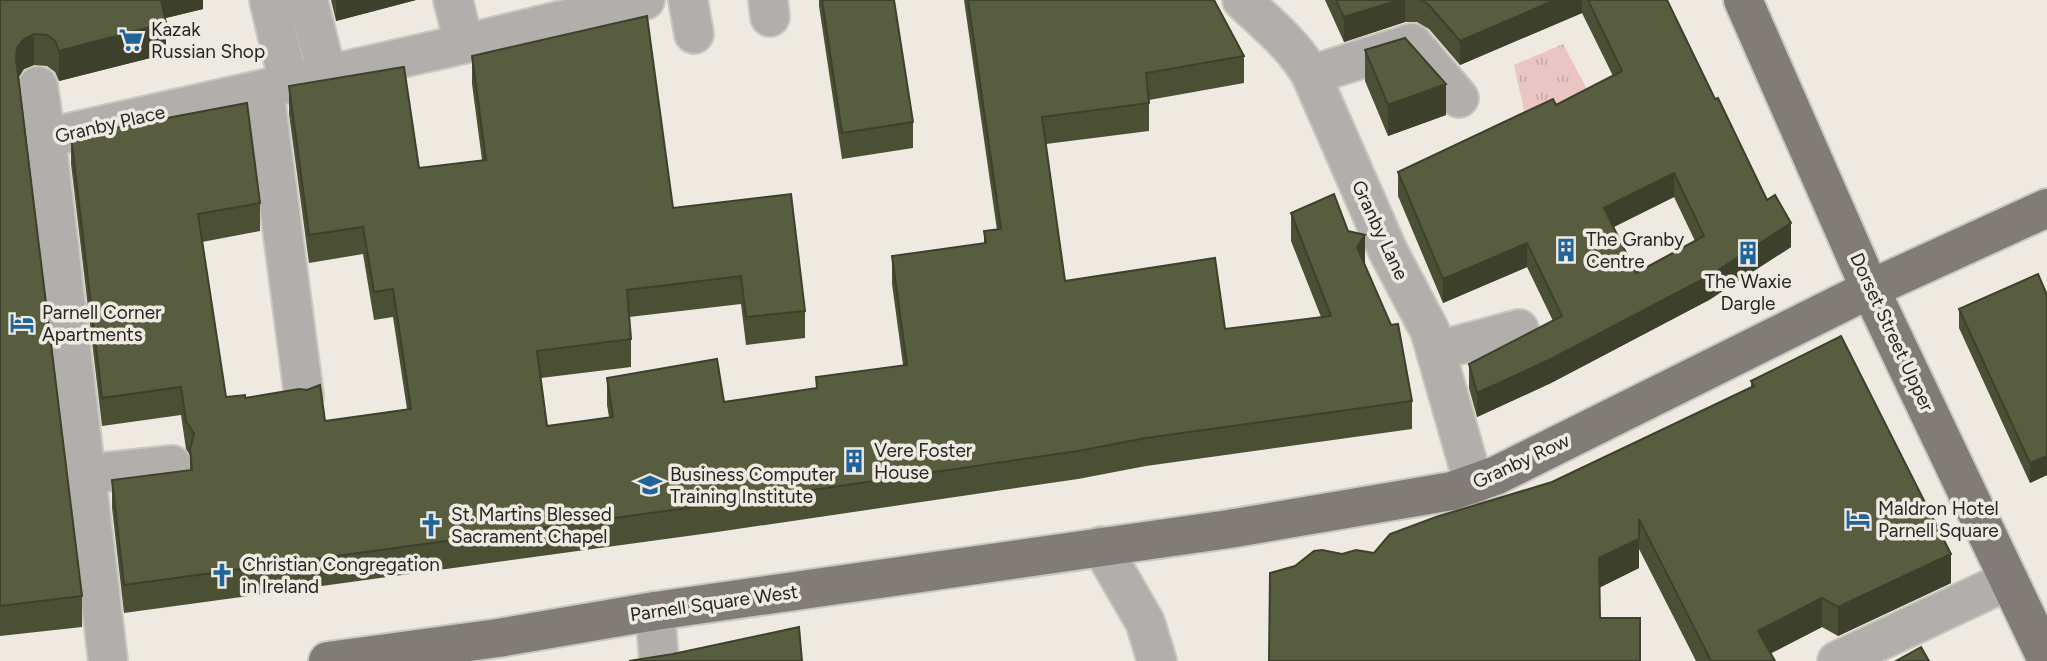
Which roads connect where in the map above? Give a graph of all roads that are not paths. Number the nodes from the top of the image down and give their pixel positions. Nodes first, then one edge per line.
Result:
1 (269, 0) edge
2 (309, 0) edge
3 (453, 0) edge
4 (645, 0) edge
5 (1242, 0) edge
6 (1743, 0) edge
7 (464, 44) junction
8 (327, 75) junction
9 (1311, 75) junction
10 (38, 86) dead end
11 (276, 87) junction
12 (1459, 98) dead end
13 (46, 138) junction
14 (2047, 208) edge
15 (1870, 289) junction
16 (1519, 329) dead end
17 (1436, 351) junction
18 (304, 396) edge
19 (172, 465) dead end
20 (87, 474) junction
21 (1475, 485) junction
22 (1101, 546) junction
23 (2009, 580) junction
24 (655, 611) junction
25 (2047, 660) edge
26 (108, 661) edge
27 (328, 661) edge
28 (659, 661) edge
29 (1157, 661) edge
30 (1837, 661) edge

1 - 11 street
2 - 8 street
3 - 7 street
4 - 7 street, Granby Place
5 - 9 street, Granby Lane
6 - 15 main road, Dorset Street Upper
7 - 8 street, Granby Place
8 - 11 street, Granby Place
9 - 12 street
9 - 17 street, Granby Lane
10 - 13 street
11 - 13 street, Granby Place
11 - 18 street
13 - 20 street, Granby Place
14 - 15 main road, Granby Row
15 - 21 main road, Granby Row
15 - 23 main road, Dorset Street Upper
16 - 17 street
17 - 21 street, Granby Lane
19 - 20 street
20 - 26 street, Granby Place
21 - 22 main road, Granby Row
22 - 24 main road, Parnell Square West
22 - 29 street
23 - 25 main road, Dorset Street Upper
23 - 30 street
24 - 27 main road, Parnell Square West
24 - 28 street

